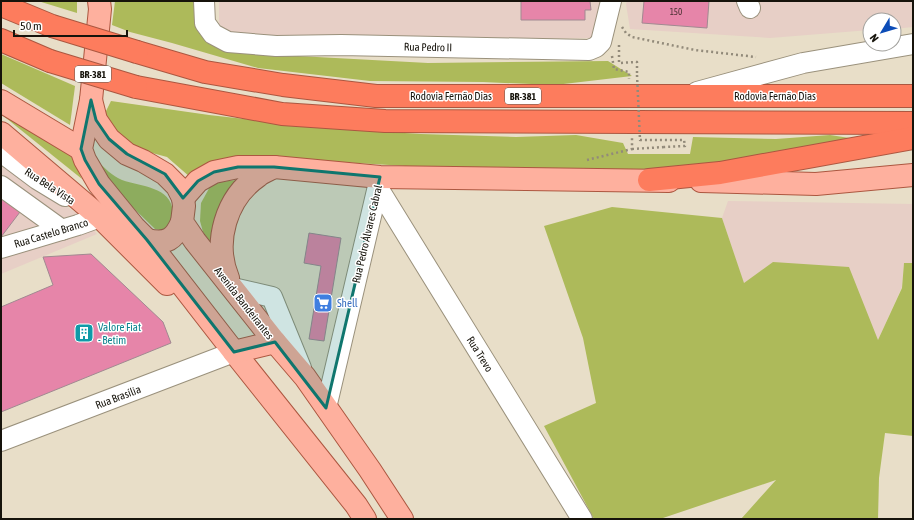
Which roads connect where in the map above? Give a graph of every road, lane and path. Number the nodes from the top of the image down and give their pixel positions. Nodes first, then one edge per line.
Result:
1 (100, 1) edge
2 (204, 1) edge
3 (611, 1) edge
4 (1, 5) edge
5 (619, 29) dead end
6 (1, 40) edge
7 (619, 43) dead end
8 (913, 44) edge
9 (612, 56) dead end
10 (756, 57) dead end
11 (629, 96) junction
12 (686, 96) junction
13 (913, 96) edge
14 (90, 100) junction
15 (1, 101) edge
16 (631, 122) junction
17 (913, 123) edge
18 (1, 133) edge
19 (913, 138) edge
20 (81, 148) junction
21 (632, 149) junction
22 (1, 152) edge
23 (583, 161) dead end
24 (274, 167) junction
25 (913, 175) edge
26 (649, 180) junction
27 (379, 182) junction
28 (1, 186) edge
29 (182, 198) junction
30 (100, 217) junction
31 (182, 222) junction
32 (62, 230) junction
33 (147, 240) junction
34 (1, 248) edge
35 (233, 288) junction
36 (275, 342) junction
37 (234, 352) junction
38 (305, 378) junction
39 (326, 408) junction
40 (1, 441) edge
41 (365, 519) edge
42 (402, 519) edge
43 (582, 519) edge

1 - 14 main road
2 - 3 street, Rua Pedro II
4 - 11 highway, Rodovia Fernão Dias / BR-381, bridge
5 - 10 path
6 - 16 highway, BR-381, bridge
7 - 21 path, bridge
8 - 12 street
9 - 11 path
11 - 12 highway, Rodovia Fernão Dias / BR-381
12 - 13 highway, Rodovia Fernão Dias / BR-381
14 - 20 main road
14 - 29 main road
15 - 20 main road
16 - 17 highway, BR-381
16 - 21 path
18 - 30 main road
19 - 26 highway
20 - 33 main road
21 - 23 path
22 - 30 street, Rua Bela Vista
24 - 27 main road
24 - 29 main road
24 - 35 main road
25 - 26 main road
26 - 27 main road
27 - 39 street, Rua Pedro Álvares Cabral
27 - 43 street, Rua Trevo
28 - 32 street
29 - 31 main road
30 - 32 street, Rua Castelo Branco
30 - 37 main road
31 - 33 main road
31 - 35 main road, Avenida Bandeirantes
32 - 34 street, Rua Castelo Branco
33 - 37 main road
35 - 36 main road, Avenida Bandeirantes
35 - 38 street
36 - 37 main road
36 - 38 main road, Avenida Bandeirantes
37 - 40 street, Rua Brasília
37 - 41 main road
38 - 39 main road, Avenida Bandeirantes
39 - 42 main road, Avenida Bandeirantes

